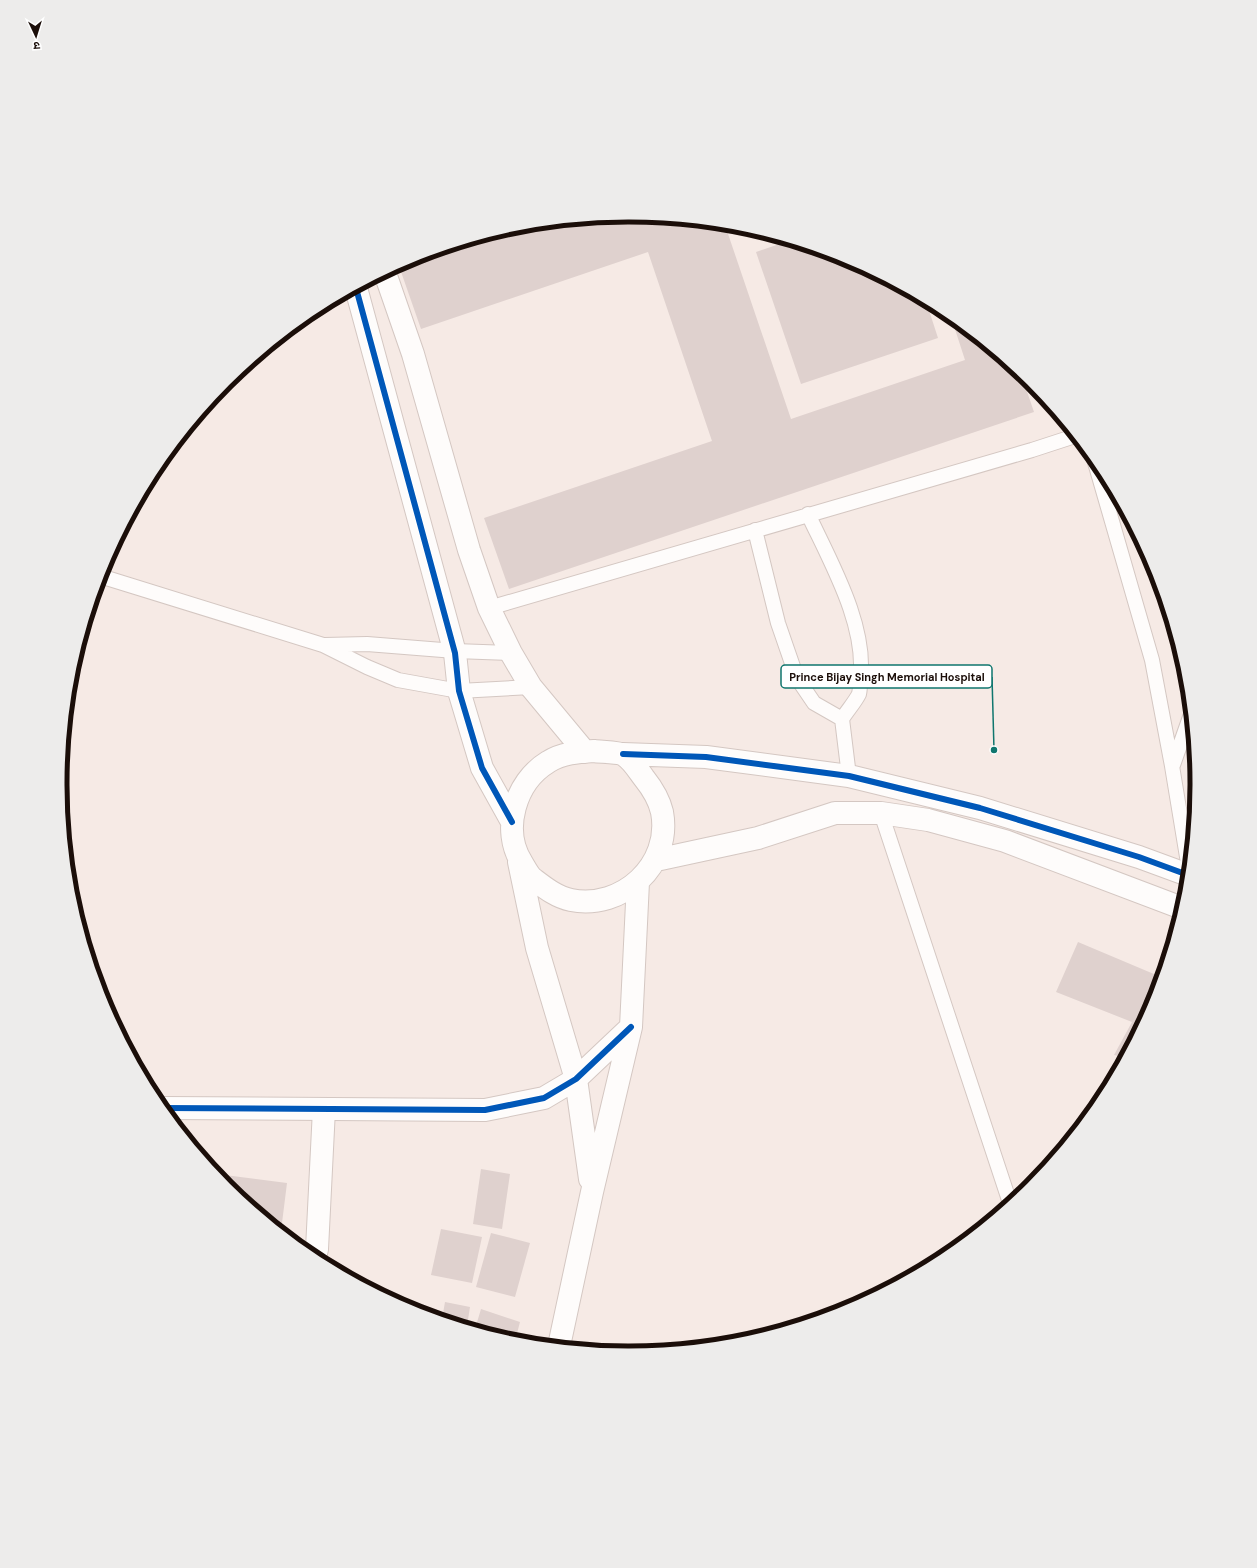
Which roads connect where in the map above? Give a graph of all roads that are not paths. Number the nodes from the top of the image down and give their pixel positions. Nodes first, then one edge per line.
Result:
1 (386, 277) edge
2 (357, 293) edge
3 (1070, 438) edge
4 (1100, 479) edge
5 (808, 514) junction
6 (755, 530) junction
7 (107, 578) edge
8 (489, 608) junction
9 (323, 645) junction
10 (454, 651) junction
11 (511, 653) junction
12 (531, 687) junction
13 (459, 691) junction
14 (842, 719) junction
15 (1187, 726) edge
16 (585, 752) junction
17 (623, 754) junction
18 (1172, 766) junction
19 (849, 776) junction
20 (875, 783) junction
21 (881, 812) junction
22 (512, 822) junction
23 (1186, 850) edge
24 (517, 855) junction
25 (656, 860) junction
26 (1182, 873) edge
27 (638, 882) junction
28 (1176, 906) edge
29 (631, 1027) junction
30 (576, 1079) junction
31 (170, 1108) edge
32 (324, 1109) junction
33 (592, 1192) junction
34 (1008, 1197) edge
35 (317, 1251) edge
36 (560, 1341) edge

1 - 8 street
2 - 10 street
3 - 5 lane
4 - 18 lane
5 - 6 lane
5 - 14 lane
6 - 8 lane
6 - 14 lane
7 - 9 lane
8 - 11 street
9 - 10 lane
9 - 13 lane
10 - 11 lane
10 - 13 street
11 - 12 street
12 - 13 lane
12 - 16 street
13 - 22 street
14 - 19 lane
15 - 18 lane
16 - 17 street
16 - 22 street
17 - 19 street
17 - 25 street
18 - 23 lane
19 - 20 street
20 - 21 street
20 - 26 street
21 - 25 street
21 - 28 street
21 - 34 lane
22 - 24 street
24 - 27 street
24 - 30 street
25 - 27 street
27 - 29 street
29 - 30 street
29 - 33 street
30 - 32 street
30 - 33 street
31 - 32 street
32 - 35 street
33 - 36 street

